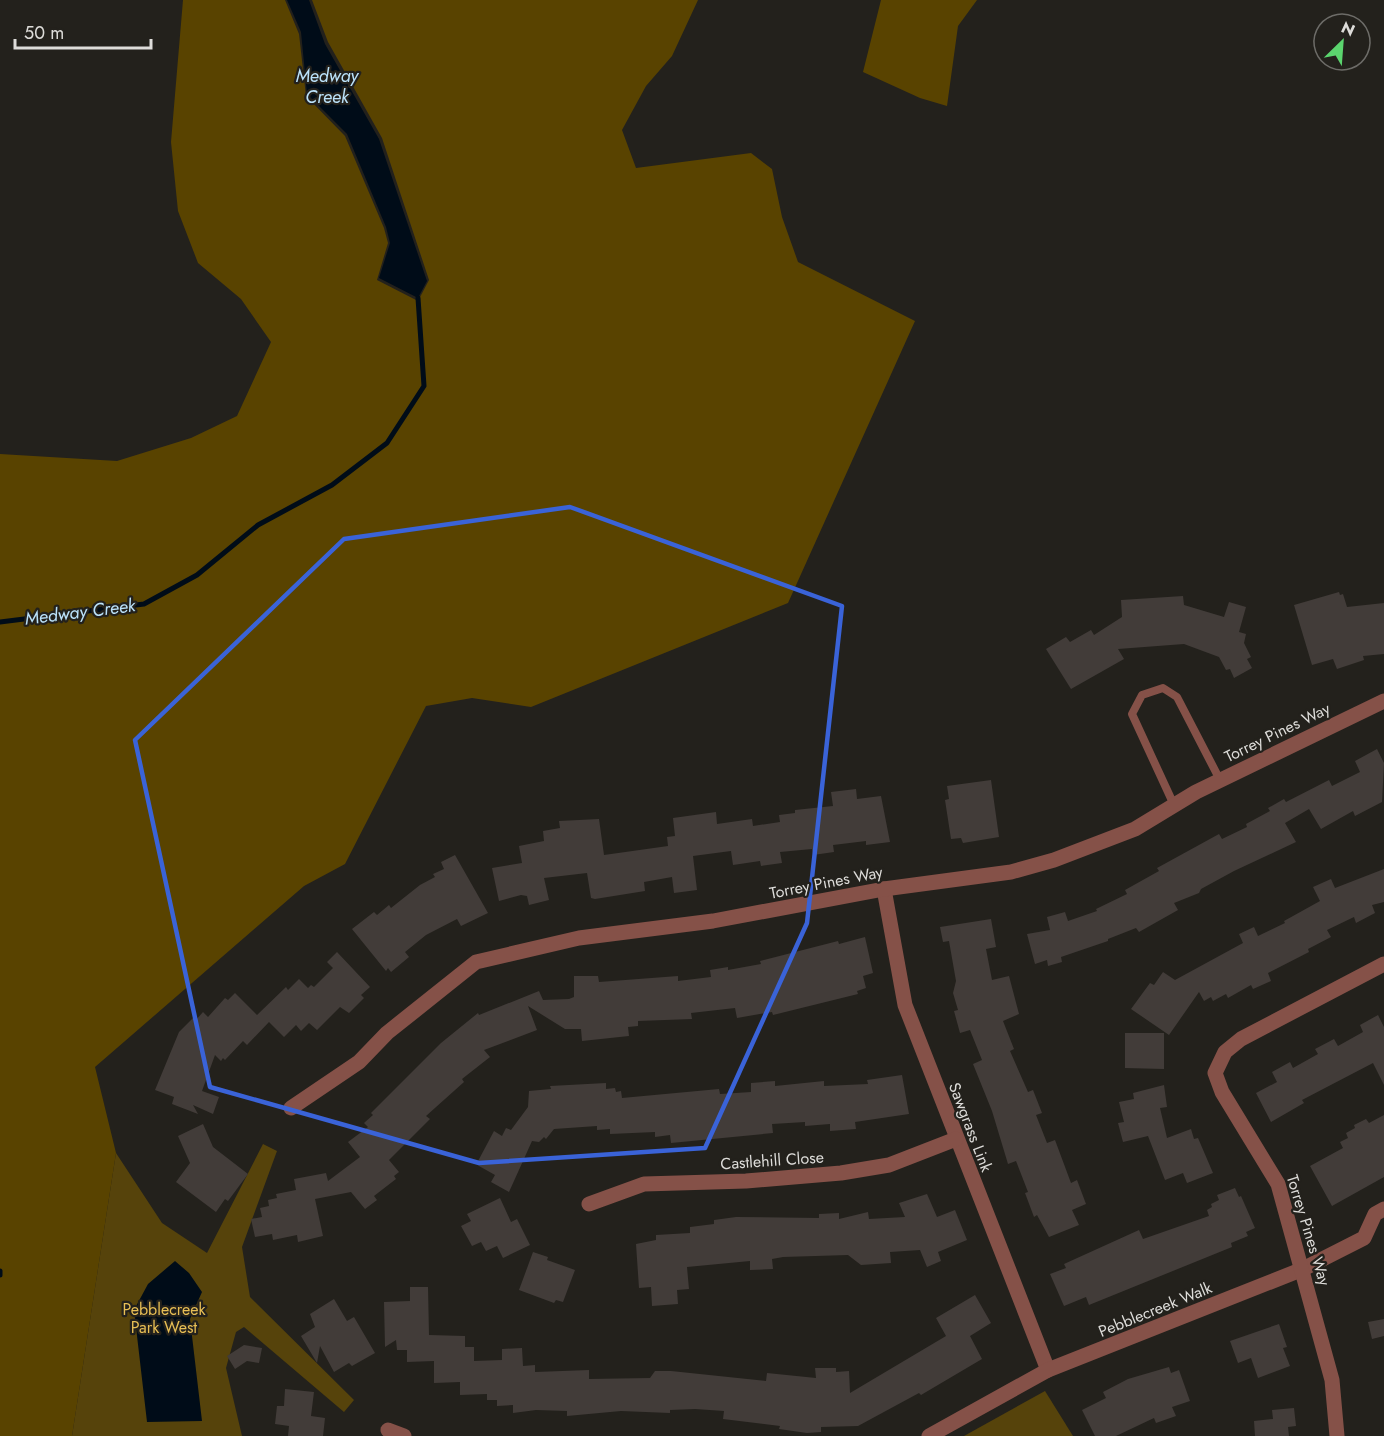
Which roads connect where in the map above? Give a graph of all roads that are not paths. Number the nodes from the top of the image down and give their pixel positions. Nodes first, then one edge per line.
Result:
1 (1384, 700) edge
2 (1220, 780) junction
3 (1174, 805) junction
4 (884, 889) junction
5 (1384, 964) edge
6 (291, 1108) dead end
7 (956, 1139) junction
8 (589, 1204) dead end
9 (1384, 1209) edge
10 (1303, 1269) junction
11 (1048, 1370) junction
12 (388, 1430) dead end
13 (404, 1436) edge
14 (929, 1436) edge
15 (1337, 1436) edge

1 - 2 street, Torrey Pines Way
2 - 3 street, Torrey Pines Way
2 - 3 lane
3 - 4 street, Torrey Pines Way
4 - 6 street, Torrey Pines Way
4 - 7 street, Sawgrass Link
5 - 10 street, Torrey Pines Way
7 - 8 street, Castlehill Close
7 - 11 street, Sawgrass Link
9 - 10 street, Pebblecreek Walk
10 - 11 street, Pebblecreek Walk
10 - 15 street, Torrey Pines Way
11 - 14 street, Pebblecreek Walk
12 - 13 street

